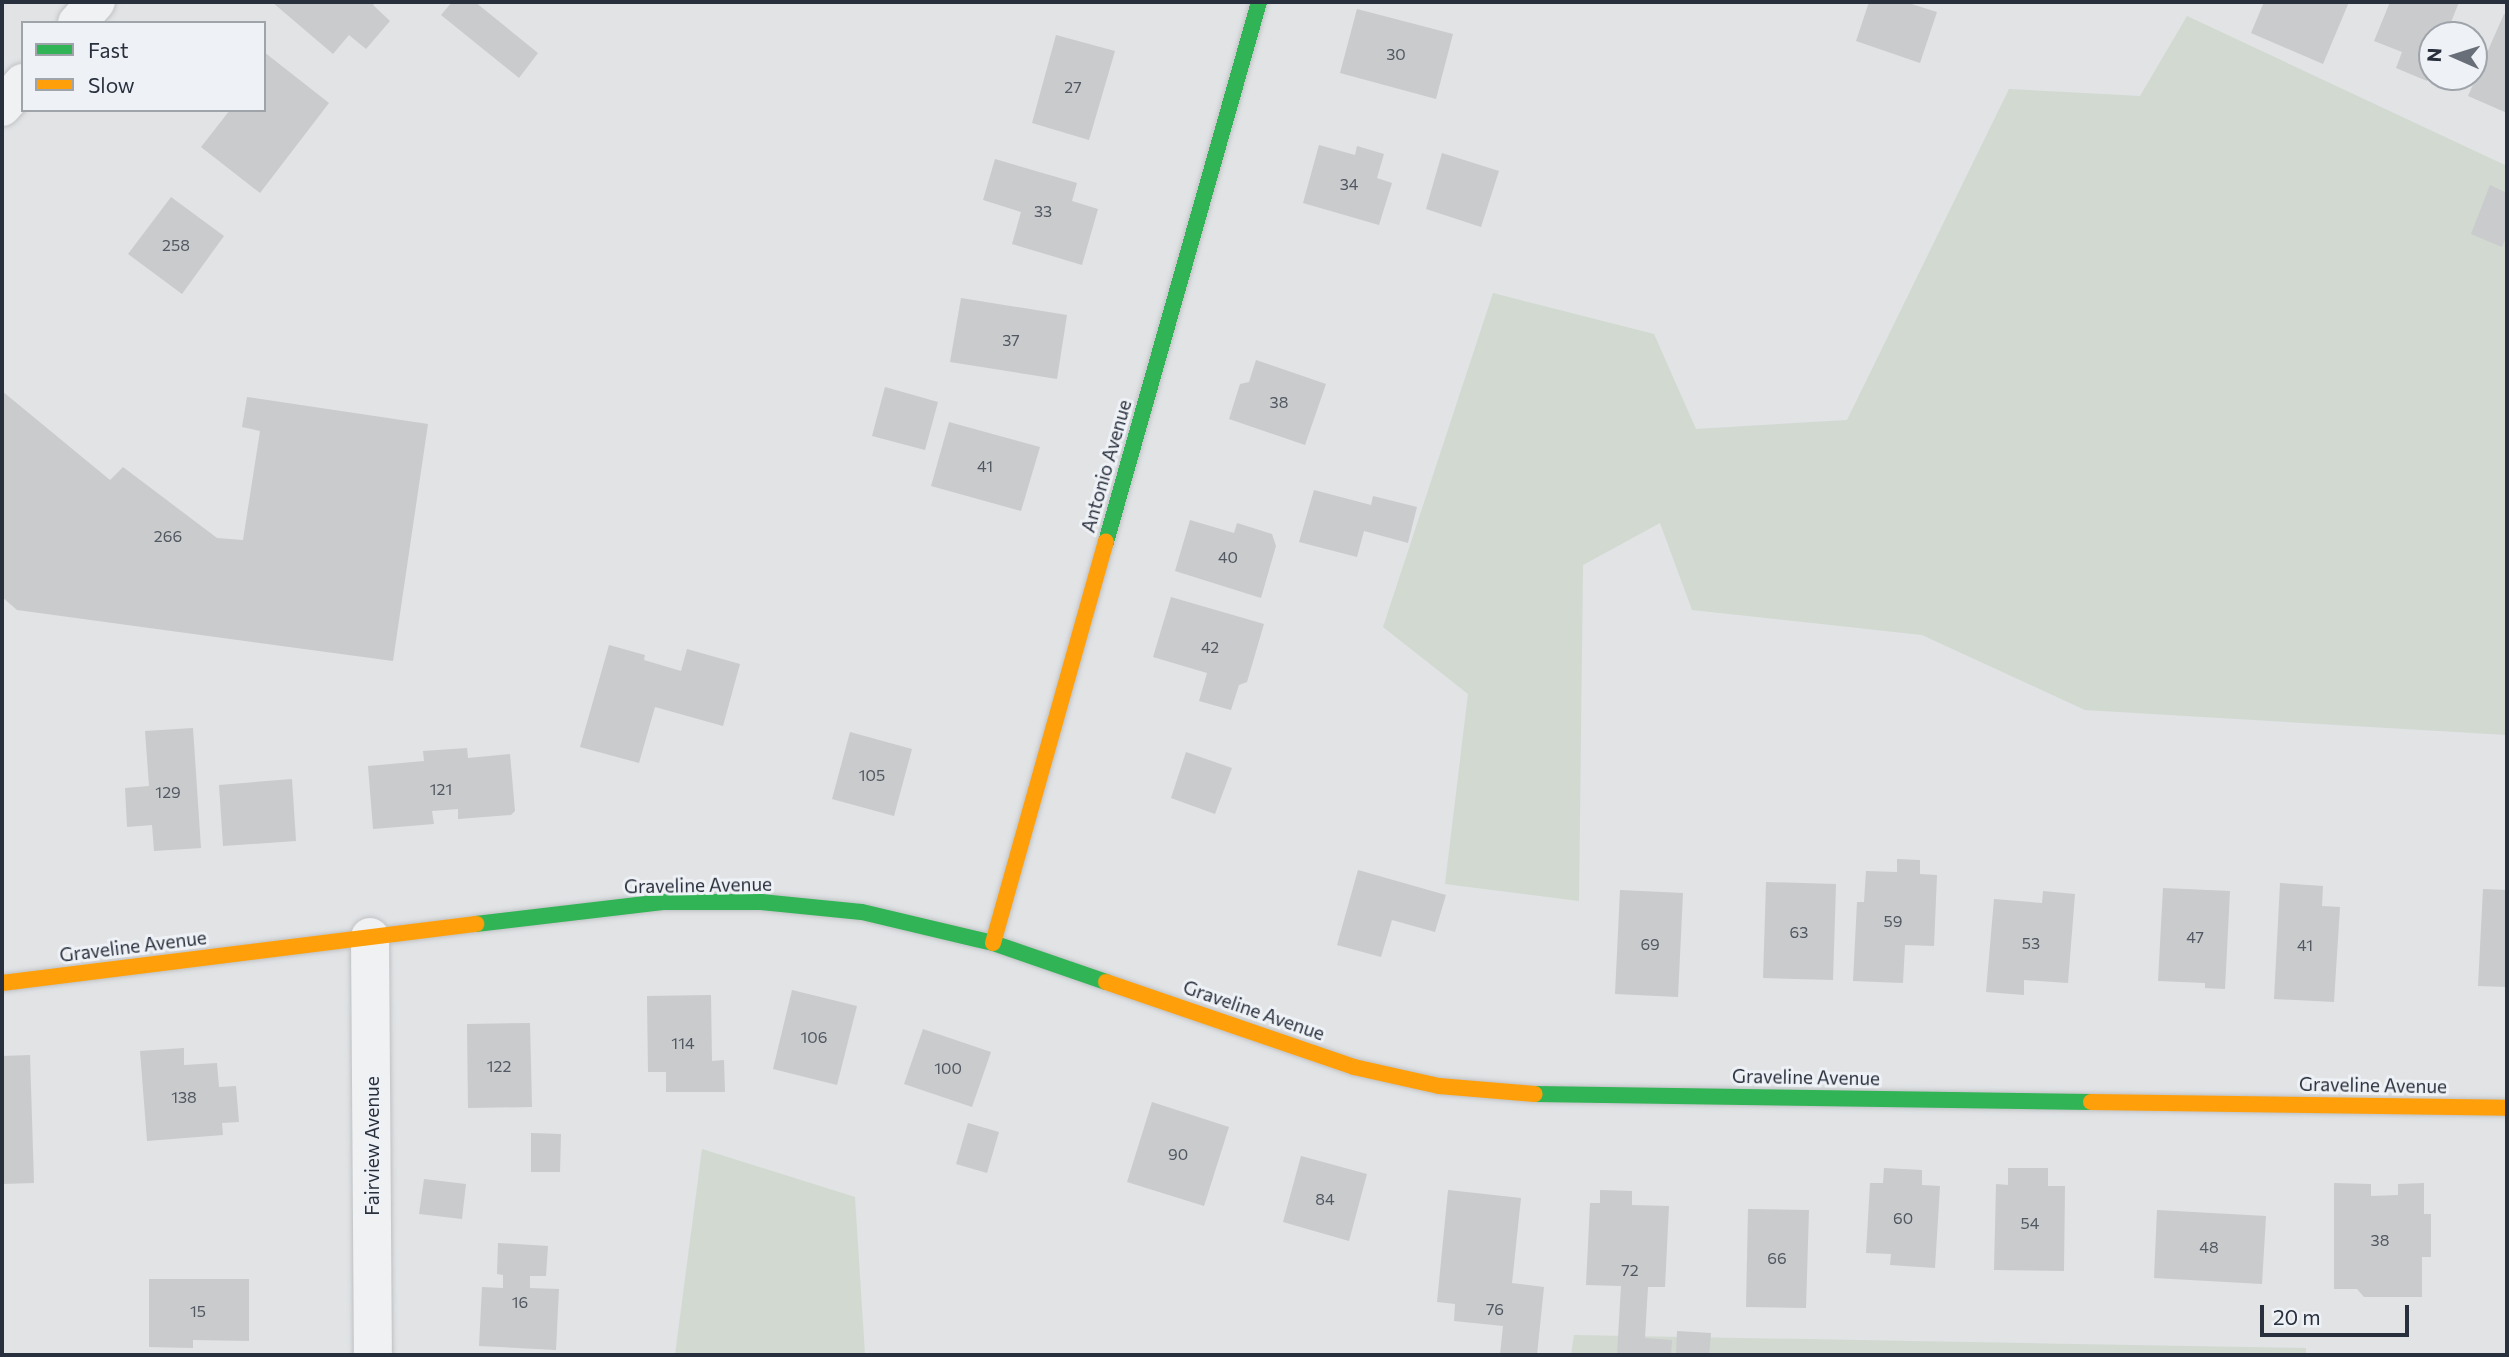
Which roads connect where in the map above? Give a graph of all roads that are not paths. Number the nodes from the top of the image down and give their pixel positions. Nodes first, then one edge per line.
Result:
1 (96, 2) edge
2 (1259, 2) edge
3 (79, 21) edge
4 (21, 85) edge
5 (2, 107) edge
6 (370, 937) junction
7 (993, 943) junction
8 (2, 983) edge
9 (2507, 1108) edge
10 (373, 1355) edge

1 - 3 street
2 - 7 street, Antonio Avenue
4 - 5 street
6 - 7 street, Graveline Avenue
6 - 8 street, Graveline Avenue
6 - 10 street, Fairview Avenue
7 - 9 street, Graveline Avenue

